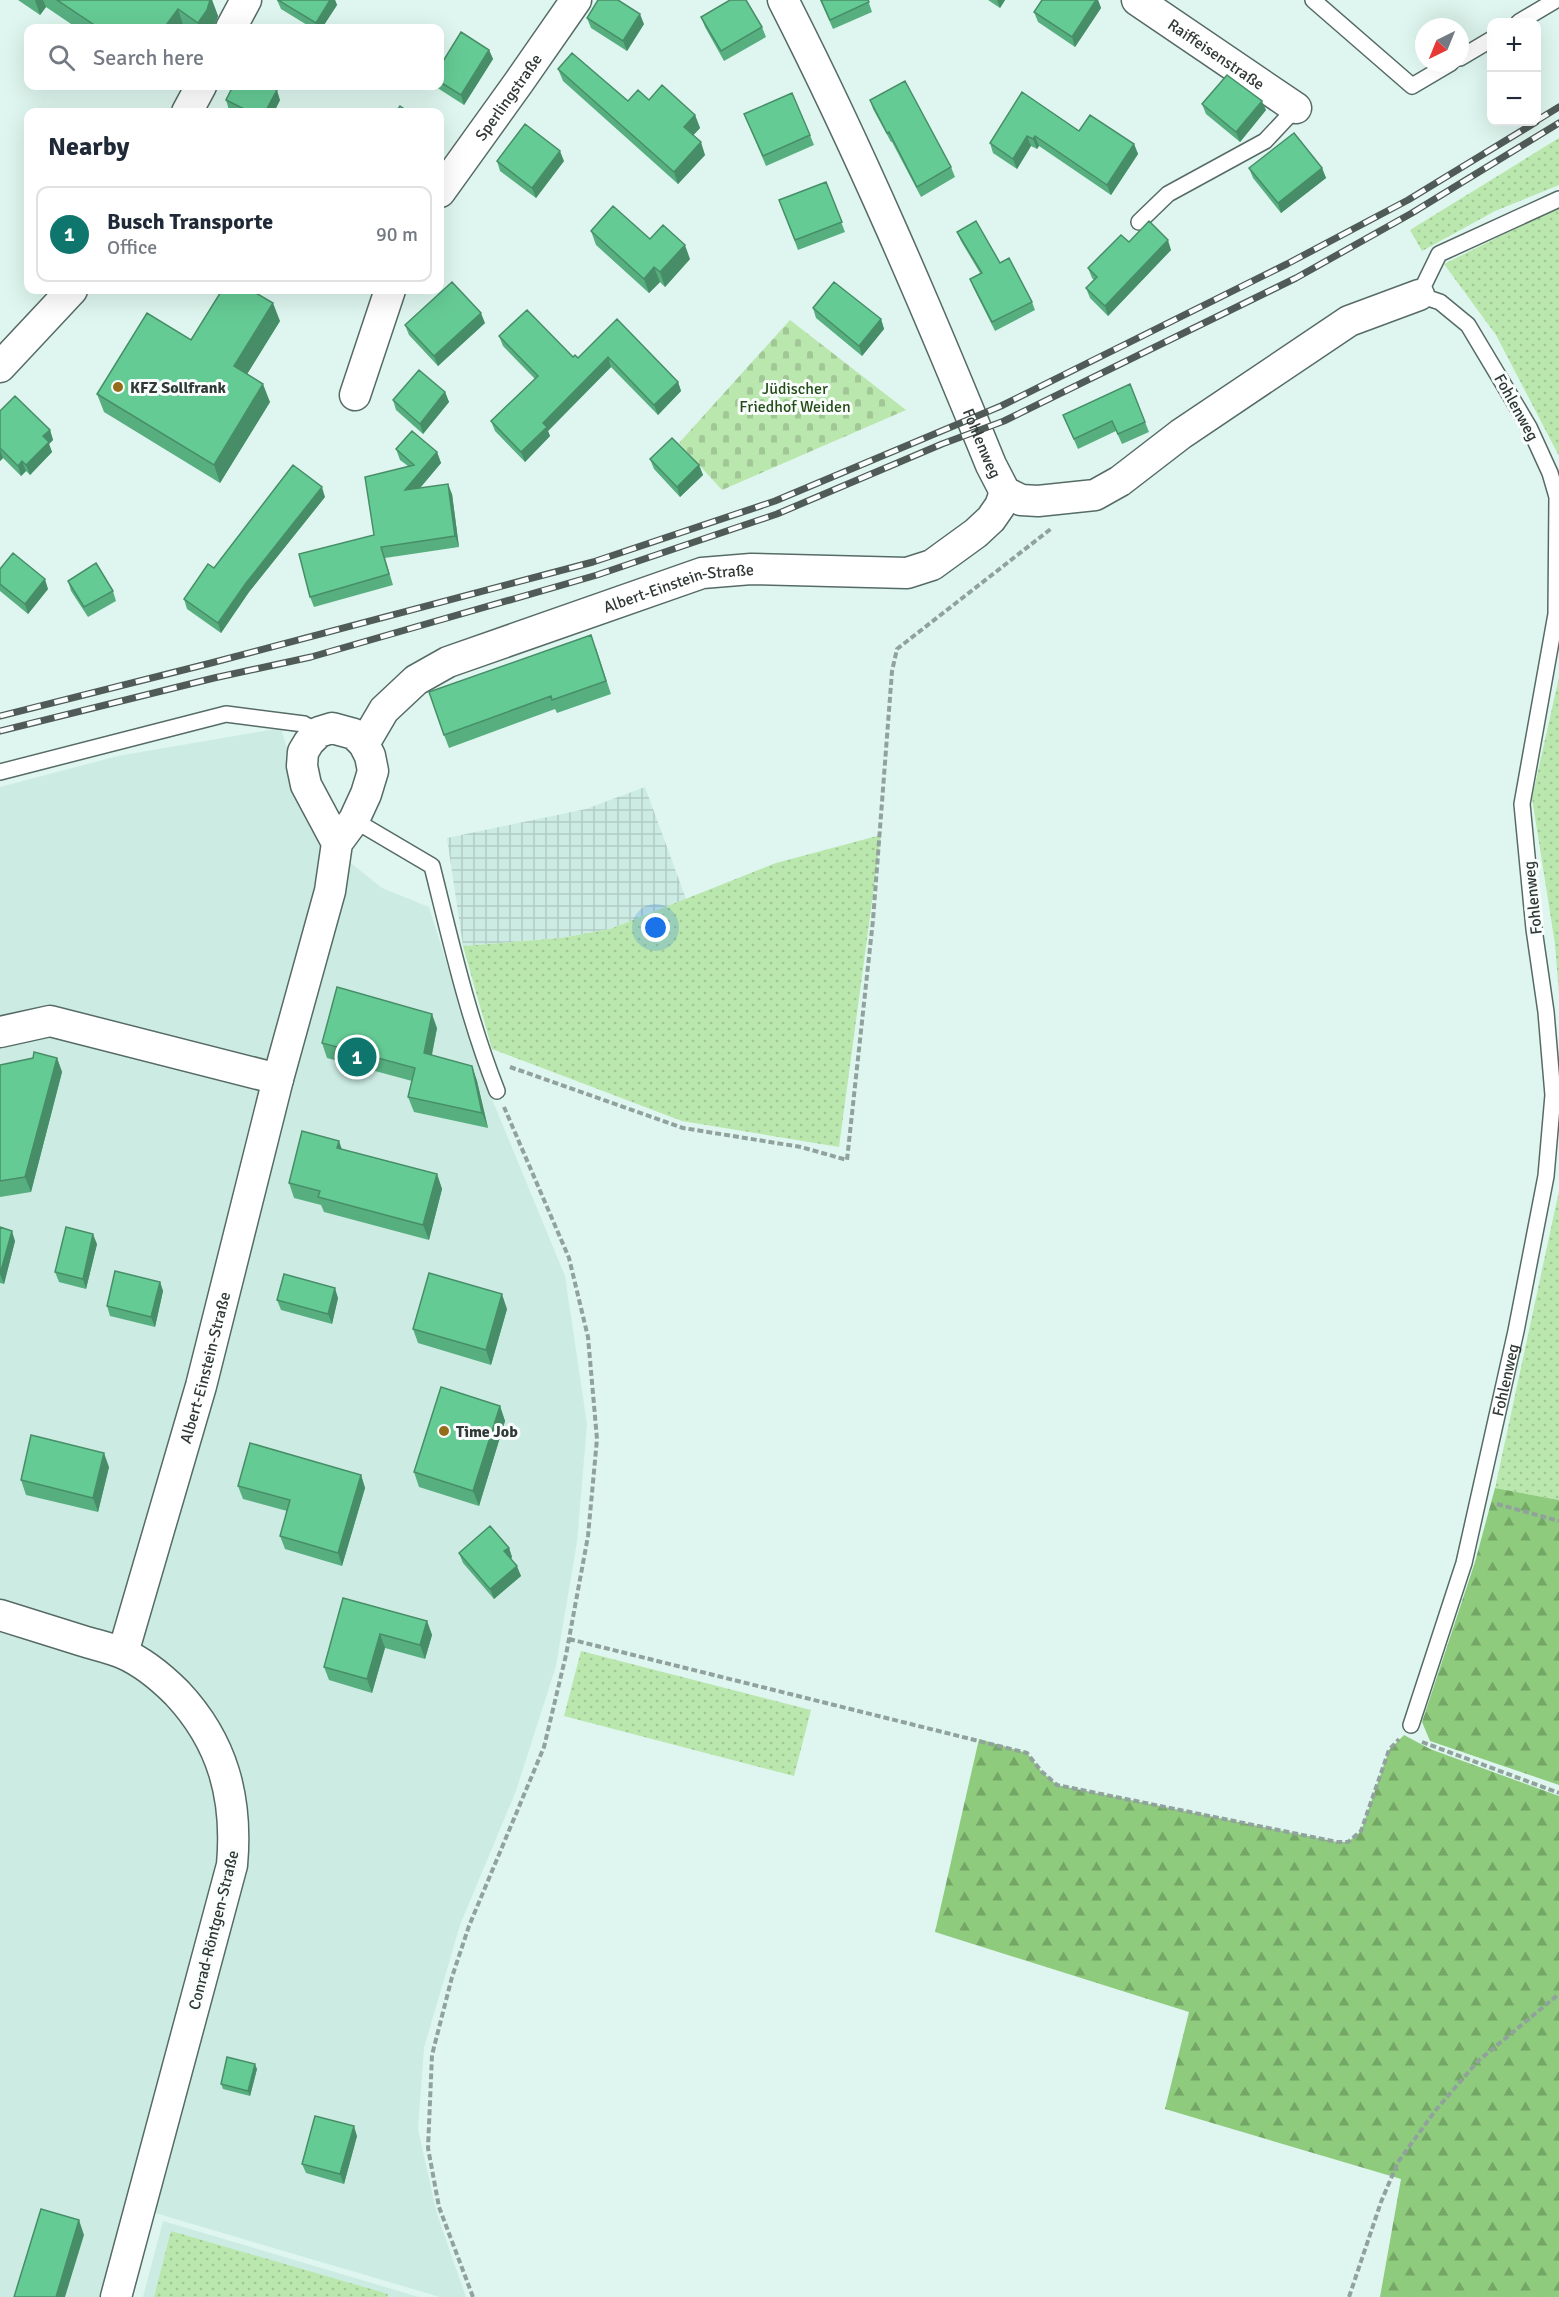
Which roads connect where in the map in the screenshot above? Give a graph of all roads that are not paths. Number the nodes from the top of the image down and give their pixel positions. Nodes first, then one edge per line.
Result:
1 (246, 0) edge
2 (576, 0) edge
3 (783, 0) edge
4 (1137, 0) edge
5 (1313, 0) edge
6 (1556, 0) edge
7 (1526, 18) edge
8 (233, 24) edge
9 (1487, 41) edge
10 (1469, 52) edge
11 (1436, 72) edge
12 (199, 90) edge
13 (189, 108) edge
14 (1296, 108) joint
15 (444, 186) edge
16 (1559, 199) edge
17 (1139, 222) dead end
18 (68, 294) edge
19 (389, 294) edge
20 (1419, 295) junction
21 (0, 367) edge
22 (355, 395) dead end
23 (1005, 492) junction
24 (319, 732) junction
25 (364, 744) junction
26 (0, 772) edge
27 (345, 832) junction
28 (0, 1032) edge
29 (278, 1079) junction
30 (497, 1091) road end
31 (0, 1615) edge
32 (123, 1653) junction
33 (1411, 1725) road end
34 (116, 2297) edge

1 - 8 street
2 - 15 street, Sperlingstraße
3 - 23 street, Fohlenweg
4 - 14 street, Raiffeisenstraße
5 - 11 lane
6 - 7 lane
9 - 10 lane
12 - 13 street
14 - 17 lane
16 - 20 lane
18 - 21 street
19 - 22 street
20 - 23 street, Fohlenweg
20 - 33 lane, Fohlenweg
23 - 25 street, Albert-Einstein-Straße
24 - 25 street
24 - 26 lane
24 - 27 street
25 - 27 street, Albert-Einstein-Straße
27 - 29 street, Albert-Einstein-Straße
27 - 30 lane
28 - 29 street
29 - 32 street, Albert-Einstein-Straße
31 - 32 street, Conrad-Röntgen-Straße
32 - 34 street, Conrad-Röntgen-Straße

